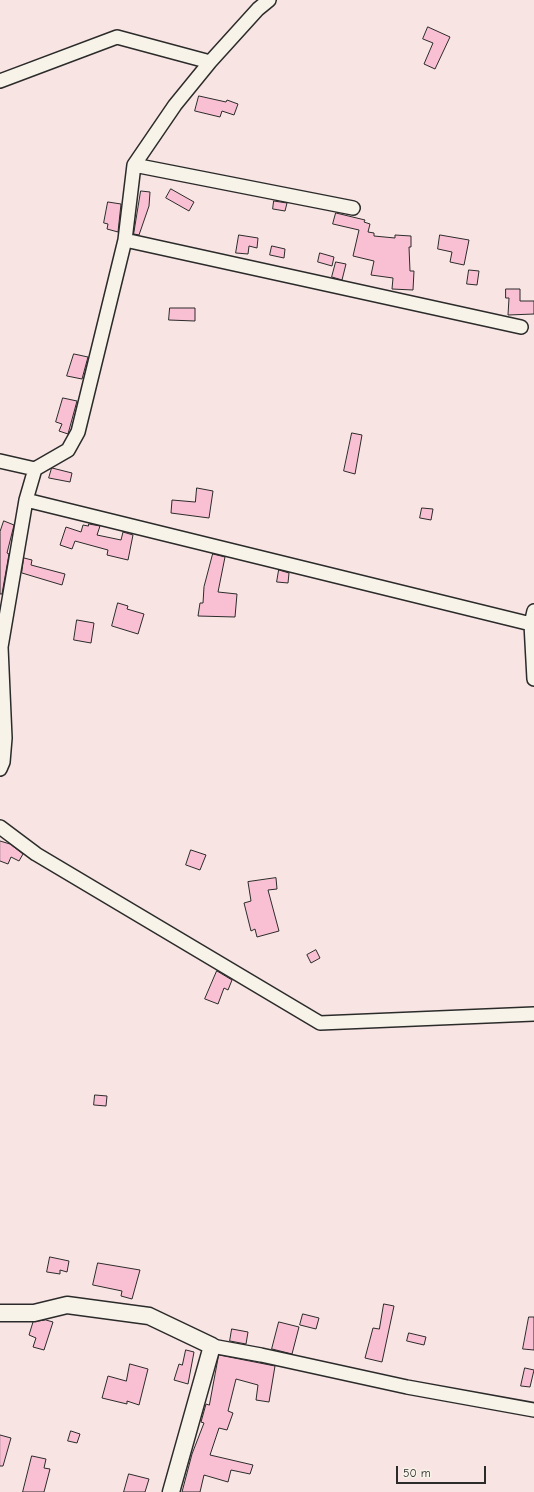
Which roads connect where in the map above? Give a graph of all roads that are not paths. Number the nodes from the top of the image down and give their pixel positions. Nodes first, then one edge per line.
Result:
1 (269, 0) edge
2 (210, 62) junction
3 (0, 81) edge
4 (134, 165) junction
5 (353, 208) dead end
6 (125, 240) junction
7 (521, 327) dead end
8 (0, 461) edge
9 (35, 469) junction
10 (26, 500) junction
11 (534, 610) edge
12 (531, 624) junction
13 (534, 679) edge
14 (0, 769) edge
15 (0, 827) edge
16 (534, 1014) edge
17 (0, 1313) edge
18 (212, 1346) junction
19 (534, 1410) edge
20 (171, 1492) edge

1 - 2 street
2 - 3 street
2 - 4 street
4 - 5 street
4 - 6 street
6 - 7 street
6 - 9 street
8 - 9 street
9 - 10 street
10 - 12 street
10 - 14 street
11 - 12 street
12 - 13 street
15 - 16 street
17 - 18 street
18 - 19 street
18 - 20 street

